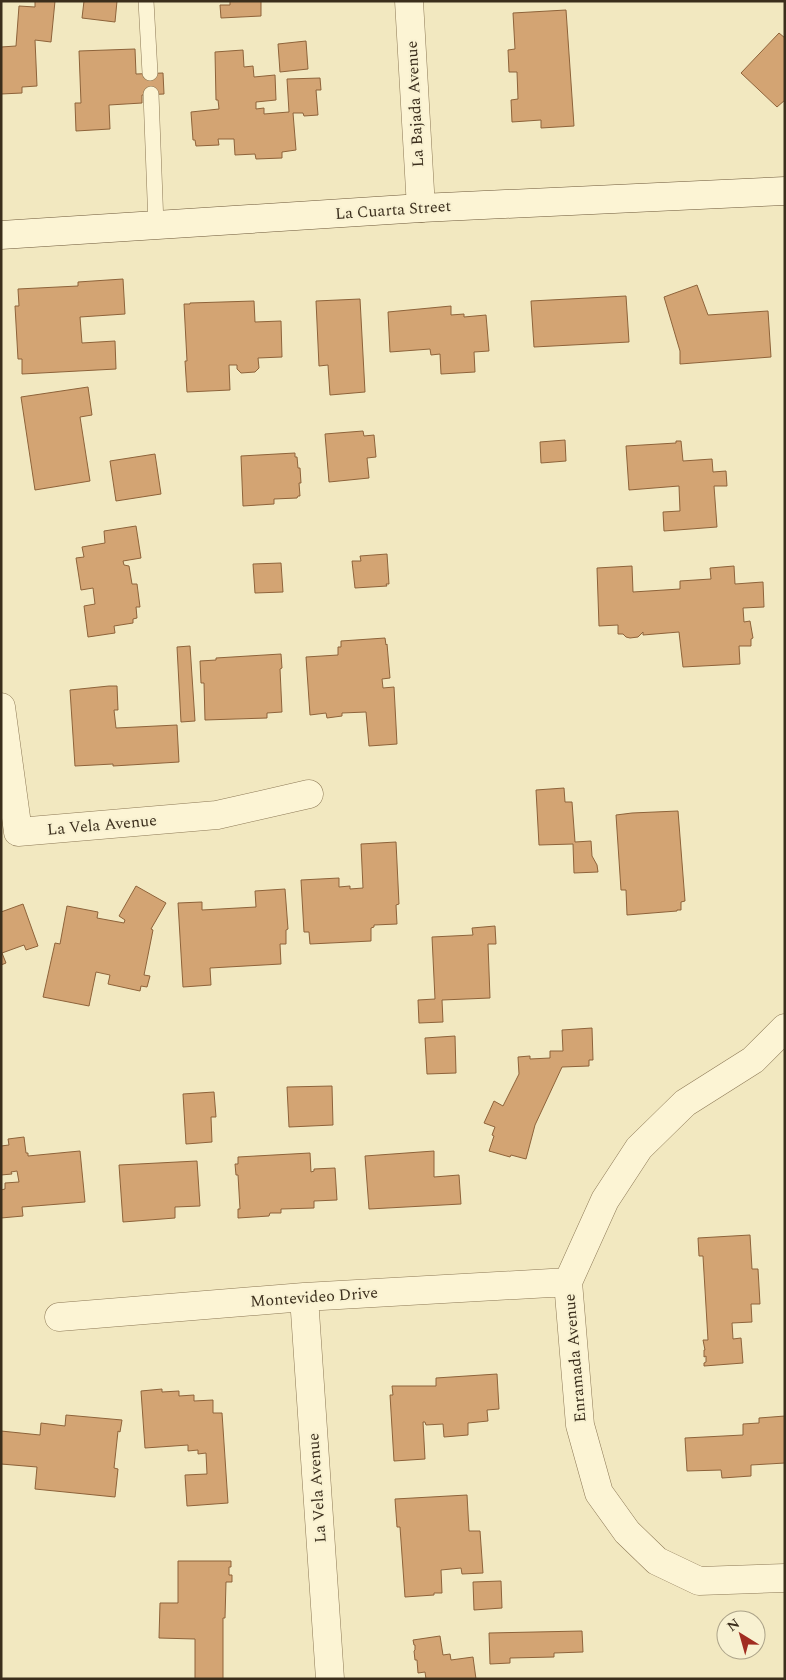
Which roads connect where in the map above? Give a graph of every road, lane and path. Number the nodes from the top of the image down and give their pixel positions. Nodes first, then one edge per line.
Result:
1 (146, 1) edge
2 (409, 1) edge
3 (150, 74) dead end
4 (151, 94) dead end
5 (785, 191) edge
6 (421, 208) junction
7 (156, 225) junction
8 (1, 235) edge
9 (1, 707) edge
10 (309, 794) dead end
11 (785, 1028) edge
12 (568, 1282) junction
13 (304, 1297) junction
14 (59, 1317) dead end
15 (785, 1578) edge
16 (330, 1679) edge

1 - 3 lane
2 - 6 street, La Bajada Avenue
4 - 7 lane
5 - 6 street, La Cuarta Street
6 - 7 street, La Cuarta Street
7 - 8 street, La Cuarta Street
9 - 10 street, La Vela Avenue
11 - 12 street, Enramada Avenue
12 - 13 street, Montevideo Drive
12 - 15 street, Enramada Avenue
13 - 14 street, Montevideo Drive
13 - 16 street, La Vela Avenue

